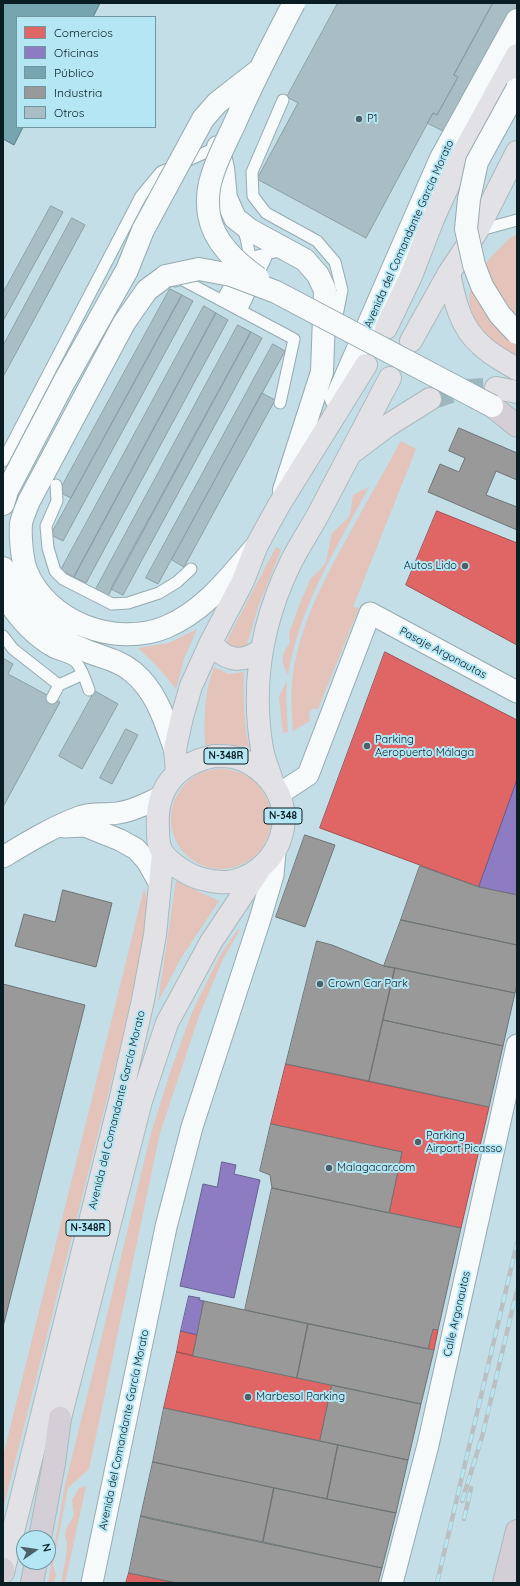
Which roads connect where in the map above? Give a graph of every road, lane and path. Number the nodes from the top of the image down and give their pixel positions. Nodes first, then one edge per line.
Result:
1 (289, 3) edge
2 (294, 3) edge
3 (517, 20) edge
4 (517, 55) edge
5 (258, 71) junction
6 (517, 89) edge
7 (283, 100) dead end
8 (218, 146) junction
9 (517, 152) edge
10 (517, 220) edge
11 (241, 223) junction
12 (477, 231) junction
13 (277, 252) junction
14 (449, 273) junction
15 (163, 285) dead end
16 (276, 292) junction
17 (232, 305) junction
18 (386, 328) dead end
19 (517, 333) edge
20 (411, 341) dead end
21 (366, 365) dead end
22 (517, 370) edge
23 (322, 372) junction
24 (390, 378) dead end
25 (517, 392) edge
26 (494, 397) junction
27 (430, 399) tunnel mouth
28 (280, 403) dead end
29 (517, 410) edge
30 (517, 426) edge
31 (312, 453) junction
32 (350, 454) junction
33 (3, 461) edge
34 (56, 485) dead end
35 (5, 498) edge
36 (279, 505) junction
37 (257, 545) junction
38 (3, 568) edge
39 (191, 569) dead end
40 (3, 603) edge
41 (3, 636) edge
42 (211, 642) junction
43 (261, 650) junction
44 (83, 674) junction
45 (59, 685) junction
46 (89, 690) dead end
47 (517, 692) edge
48 (52, 698) dead end
49 (175, 749) junction
50 (177, 773) junction
51 (275, 788) junction
52 (161, 797) junction
53 (85, 826) junction
54 (58, 828) junction
55 (161, 849) junction
56 (275, 852) junction
57 (3, 857) edge
58 (259, 870) junction
59 (218, 883) junction
60 (160, 884) junction
61 (237, 902) junction
62 (256, 932) junction
63 (517, 1045) edge
64 (60, 1418) junction
65 (28, 1530) edge
66 (42, 1530) edge
67 (517, 1531) edge
68 (18, 1570) edge
69 (34, 1570) edge
70 (3, 1571) edge
71 (15, 1583) edge
72 (32, 1583) edge
73 (92, 1583) edge
74 (392, 1583) edge
75 (504, 1583) edge

1 - 8 street
2 - 5 street, bridge
3 - 31 street, Avenida del Comandante García Morato
4 - 18 main road, Avenida del Comandante García Morato
5 - 16 street, bridge
5 - 35 street, bridge
6 - 19 street, bridge
7 - 23 lane
8 - 11 street
8 - 33 lane
9 - 12 main road
10 - 12 lane
11 - 13 street
11 - 17 lane
12 - 14 main road
13 - 17 lane
13 - 23 street
14 - 20 main road
14 - 22 main road
15 - 17 lane
16 - 26 street, bridge
16 - 37 street, bridge
17 - 28 lane
21 - 31 main road, Avenida del Comandante García Morato
23 - 36 street
24 - 32 main road
25 - 26 main road
26 - 29 street
26 - 30 highway
27 - 32 main road
31 - 36 main road, Avenida del Comandante García Morato
32 - 43 main road
34 - 39 lane
36 - 37 main road, Avenida del Comandante García Morato
37 - 42 main road, Avenida del Comandante García Morato
38 - 49 street
40 - 44 lane
41 - 45 lane
42 - 43 main road
42 - 49 main road, Avenida del Comandante García Morato
43 - 51 main road
44 - 45 lane
44 - 46 lane
45 - 48 lane
47 - 51 street, Pasaje Argonautas
49 - 50 main road, Avenida del Comandante García Morato
50 - 51 main road, N-348R
50 - 52 main road, N-348R
51 - 56 main road, N-348
52 - 54 street
52 - 55 main road, N-348R
53 - 54 street
53 - 55 street
53 - 60 street
54 - 57 street
55 - 59 main road, N-348
55 - 60 main road, Avenida del Comandante García Morato / N-348R
56 - 58 main road, N-348
56 - 62 street, Avenida del Comandante García Morato
58 - 59 main road, N-348
58 - 61 main road, Avenida del Comandante García Morato
59 - 61 street
60 - 70 main road, Avenida del Comandante García Morato / N-348R
61 - 62 street
61 - 64 main road, Avenida del Comandante García Morato / N-348R
62 - 73 street, Avenida del Comandante García Morato
63 - 74 street, Calle Argonautas
64 - 65 main road, Avenida del Comandante García Morato
64 - 66 highway
67 - 75 highway
68 - 71 main road
69 - 72 highway

